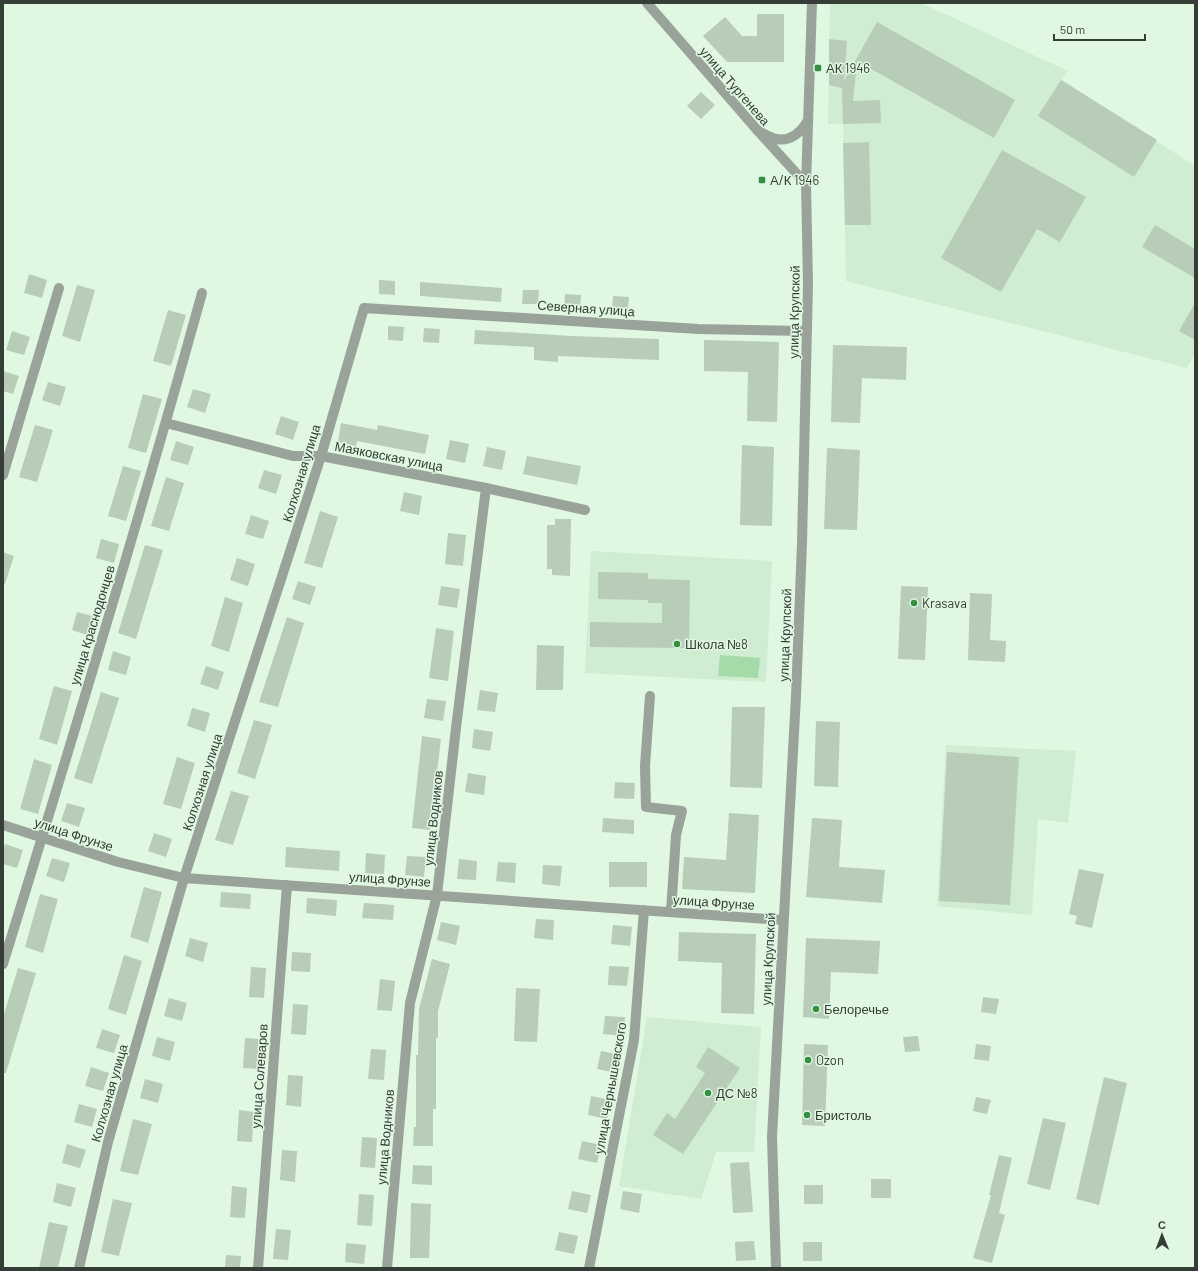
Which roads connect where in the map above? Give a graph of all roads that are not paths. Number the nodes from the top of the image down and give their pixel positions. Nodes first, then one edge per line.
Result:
1 (647, 3) edge
2 (812, 3) edge
3 (808, 120) junction
4 (758, 131) junction
5 (806, 184) junction
6 (59, 288) dead end
7 (202, 293) dead end
8 (364, 308) joint
9 (807, 331) junction
10 (166, 423) junction
11 (321, 456) junction
12 (3, 475) edge
13 (486, 488) junction
14 (585, 510) dead end
15 (650, 696) dead end
16 (3, 825) edge
17 (42, 838) junction
18 (184, 878) junction
19 (287, 885) junction
20 (437, 896) junction
21 (644, 910) junction
22 (671, 912) junction
23 (783, 920) junction
24 (3, 964) edge
25 (79, 1268) edge
26 (258, 1268) edge
27 (387, 1268) edge
28 (589, 1268) edge
29 (776, 1268) edge

1 - 4 street, улица Тургенева
2 - 3 street, улица Крупской
3 - 4 street
3 - 5 street, улица Крупской
4 - 5 street, улица Тургенева
5 - 9 street, улица Крупской
6 - 12 street
7 - 10 street, улица Краснодонцев
8 - 9 street, Северная улица
8 - 11 street, Колхозная улица
9 - 23 street, улица Крупской
10 - 11 street, Маяковская улица
10 - 17 street, улица Краснодонцев
11 - 13 street, Маяковская улица
11 - 18 street, Колхозная улица
13 - 14 street, Маяковская улица
13 - 20 street, улица Водников
15 - 22 street
16 - 17 street, улица Фрунзе
17 - 18 street, улица Фрунзе
17 - 24 street, улица Краснодонцев
18 - 19 street, улица Фрунзе
18 - 25 street, Колхозная улица
19 - 20 street, улица Фрунзе
19 - 26 street, улица Солеваров
20 - 21 street, улица Фрунзе
20 - 27 street, улица Водников
21 - 22 street, улица Фрунзе
21 - 28 street, улица Чернышевского
22 - 23 street, улица Фрунзе
23 - 29 street, улица Крупской

